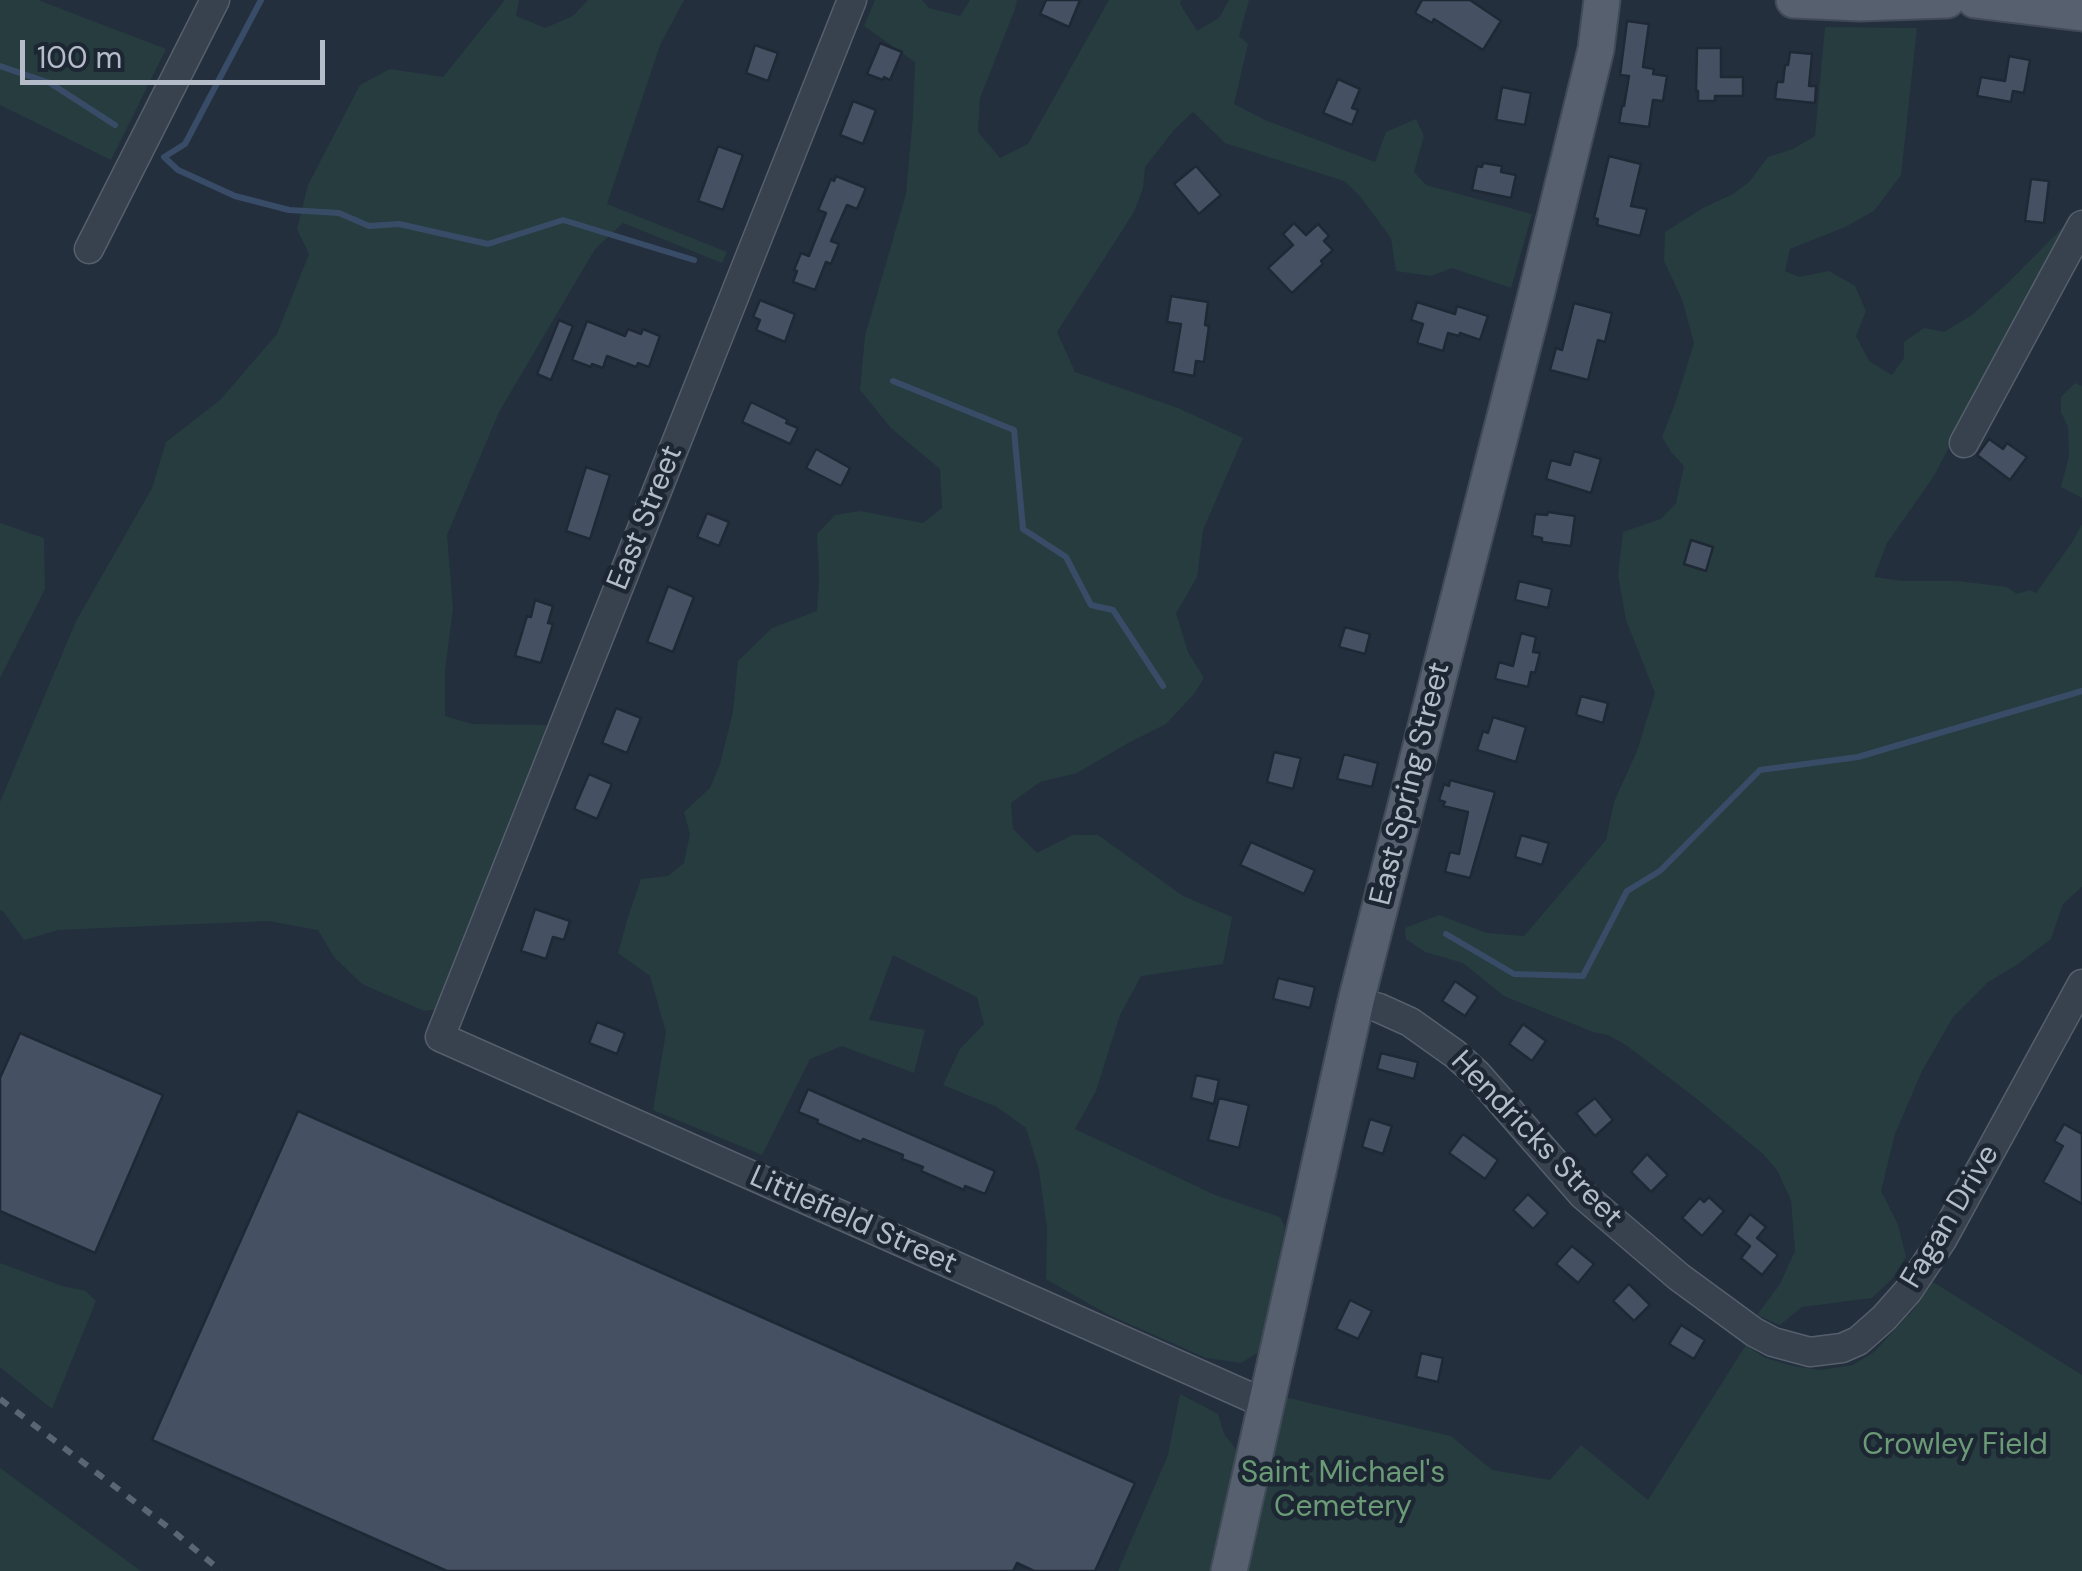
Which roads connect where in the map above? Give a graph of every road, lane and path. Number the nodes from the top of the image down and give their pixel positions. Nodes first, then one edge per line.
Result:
1 (215, 0) edge
2 (852, 0) edge
3 (1602, 0) edge
4 (1794, 0) edge
5 (1946, 0) edge
6 (1976, 0) edge
7 (2048, 4) edge
8 (2082, 13) edge
9 (2082, 225) edge
10 (90, 248) dead end
11 (1964, 443) dead end
12 (2082, 984) edge
13 (1356, 1001) junction
14 (440, 1037) joint
15 (1754, 1332) joint
16 (1266, 1404) junction
17 (1229, 1571) edge

1 - 10 street
2 - 14 street, East Street
3 - 13 main road, East Spring Street
4 - 5 main road
6 - 7 main road
7 - 8 main road
9 - 11 street
12 - 15 street, Fagan Drive
13 - 15 street, Hendricks Street
13 - 16 main road, East Spring Street
14 - 16 street, Littlefield Street
16 - 17 main road, East Spring Street

